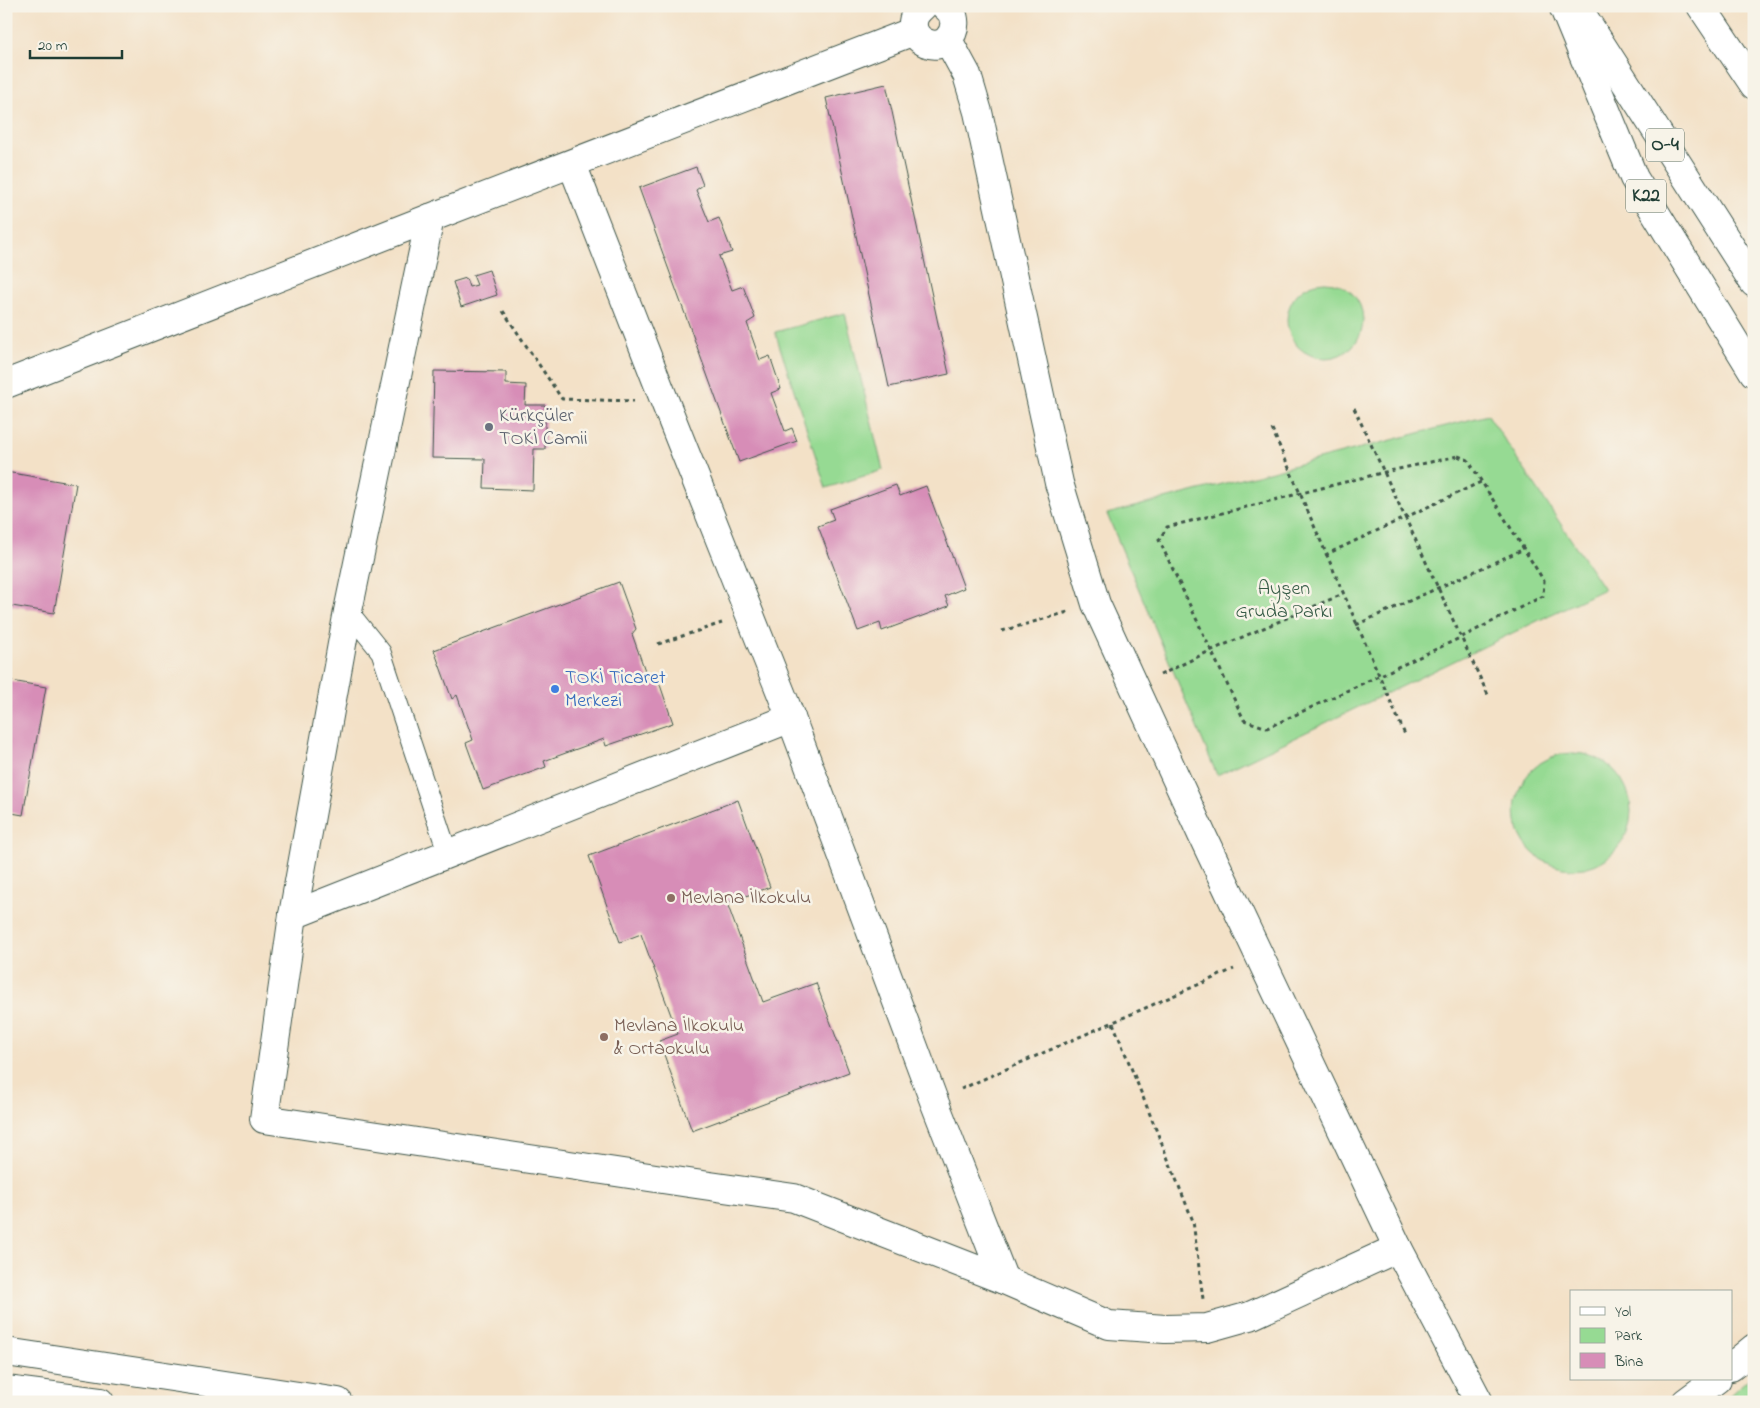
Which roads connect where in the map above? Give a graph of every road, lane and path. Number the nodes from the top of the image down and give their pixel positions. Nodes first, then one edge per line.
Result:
1 (1563, 6) edge
2 (1577, 6) edge
3 (1701, 6) edge
4 (954, 17) edge
5 (918, 18) edge
6 (1754, 85) edge
7 (572, 164) junction
8 (430, 218) junction
9 (1754, 283) edge
10 (503, 311) dead end
11 (1754, 373) edge
12 (6, 384) edge
13 (665, 402) junction
14 (1354, 408) dead end
15 (1272, 429) dead end
16 (1385, 472) junction
17 (1483, 482) junction
18 (1299, 494) junction
19 (1405, 518) junction
20 (1524, 549) junction
21 (1325, 554) junction
22 (1438, 587) junction
23 (1342, 594) junction
24 (1096, 604) junction
25 (348, 611) junction
26 (749, 614) junction
27 (1356, 625) junction
28 (1002, 631) dead end
29 (1462, 637) junction
30 (658, 644) dead end
31 (1212, 650) junction
32 (1379, 676) junction
33 (1135, 687) junction
34 (1489, 697) dead end
35 (791, 718) junction
36 (1406, 737) dead end
37 (448, 854) junction
38 (293, 915) junction
39 (1260, 958) junction
40 (1113, 1023) junction
41 (934, 1101) junction
42 (1398, 1248) junction
43 (1004, 1280) junction
44 (1207, 1328) junction
45 (1754, 1348) edge
46 (6, 1352) edge
47 (1732, 1366) edge
48 (1716, 1380) edge
49 (6, 1390) edge
50 (100, 1402) edge
51 (338, 1402) edge
52 (1479, 1402) edge
53 (1686, 1402) edge

1 - 11 main road, K22
2 - 9 main road, O-4
3 - 6 main road
4 - 5 main road
4 - 24 main road
5 - 7 main road
7 - 8 main road
7 - 13 main road
8 - 12 main road
8 - 25 main road
10 - 13 path
13 - 26 main road
14 - 16 path
15 - 18 path
16 - 17 path
16 - 18 path
16 - 19 path
17 - 19 path
17 - 20 path
18 - 21 path
18 - 31 path
19 - 21 path
19 - 22 path
20 - 22 path
20 - 29 path
21 - 23 path
22 - 27 path
22 - 29 path
23 - 27 path
23 - 31 path
24 - 28 path
24 - 33 main road
25 - 37 lane
25 - 38 main road
26 - 30 path
26 - 35 main road
27 - 32 path
29 - 32 path
29 - 34 path
31 - 32 path
31 - 33 path
32 - 36 path
33 - 39 main road
35 - 37 main road
35 - 41 main road
37 - 38 main road
38 - 43 main road
39 - 40 path
39 - 42 main road
40 - 41 path
40 - 44 path
41 - 43 main road
42 - 44 main road
42 - 52 main road
43 - 44 main road
45 - 47 main road
46 - 51 main road
48 - 53 main road
49 - 50 main road

